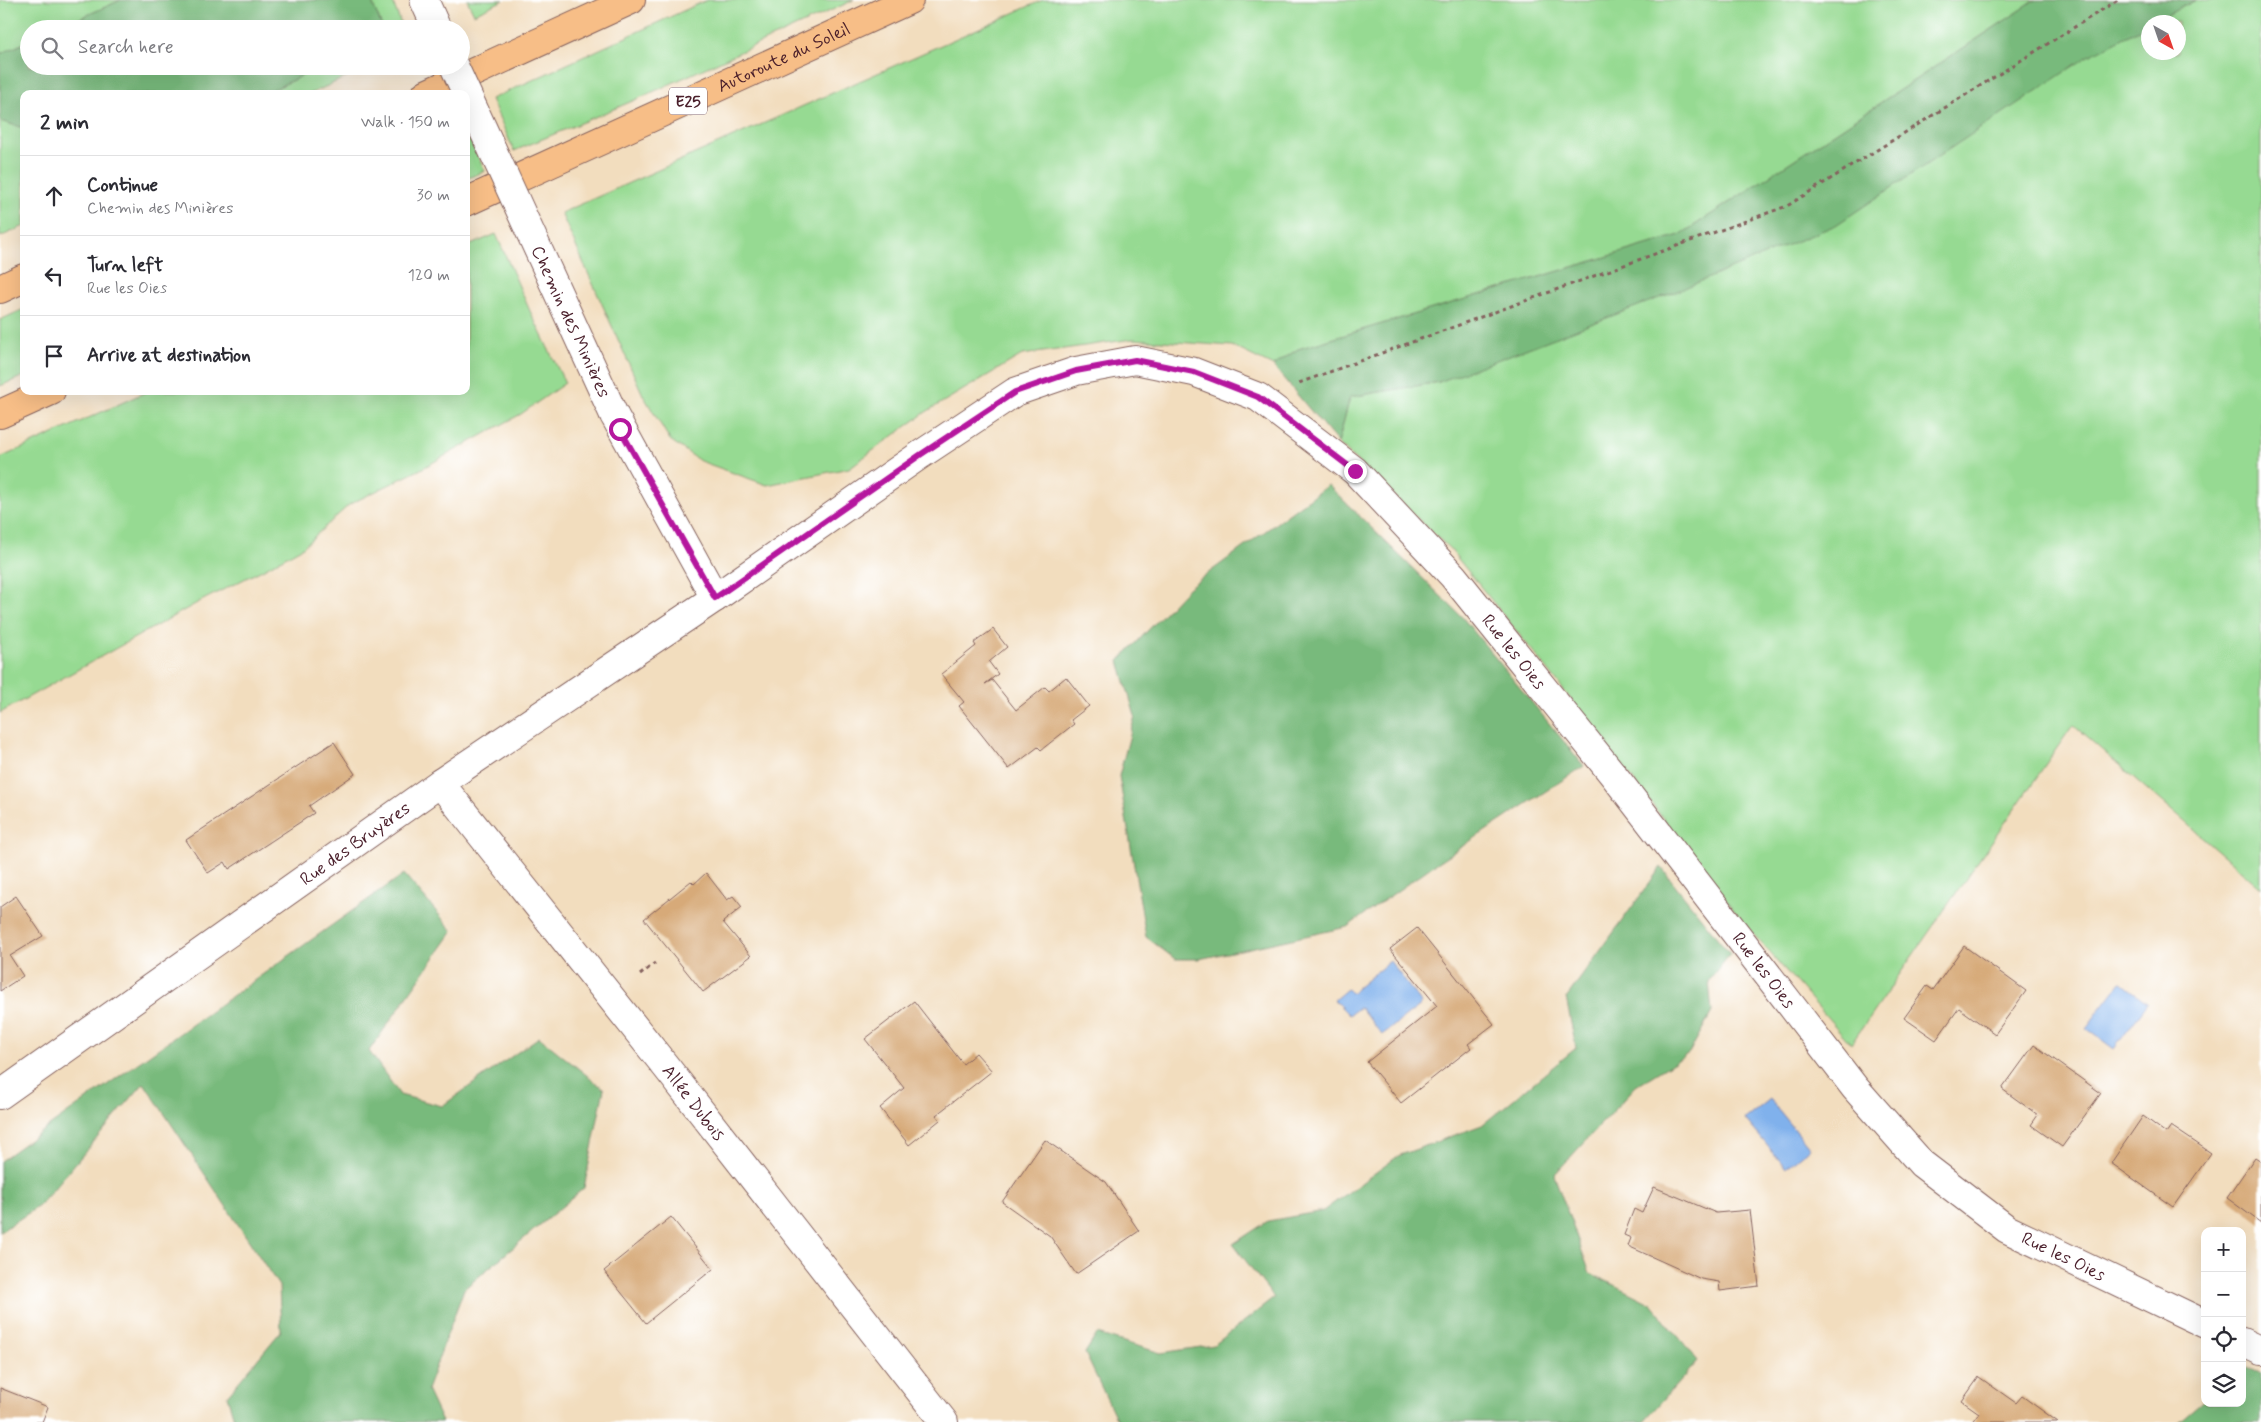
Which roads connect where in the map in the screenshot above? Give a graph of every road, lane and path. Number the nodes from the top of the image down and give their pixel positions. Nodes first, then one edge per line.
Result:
1 (424, 0) edge
2 (631, 0) edge
3 (909, 0) edge
4 (2118, 0) edge
5 (433, 20) edge
6 (470, 74) edge
7 (458, 75) edge
8 (467, 75) edge
9 (435, 90) edge
10 (465, 90) edge
11 (470, 101) edge
12 (470, 200) edge
13 (20, 280) edge
14 (0, 289) edge
15 (42, 395) edge
16 (1258, 397) junction
17 (0, 414) edge
18 (715, 598) junction
19 (440, 784) junction
20 (0, 1095) edge
21 (2201, 1322) edge
22 (2246, 1344) edge
23 (2261, 1350) edge
24 (944, 1422) edge

1 - 5 street
2 - 6 highway
3 - 12 highway, Autoroute du Soleil / E25
4 - 16 path
7 - 10 street, Chemin des Minières, bridge
8 - 9 highway
11 - 18 street, Chemin des Minières, bridge
13 - 14 highway
15 - 17 highway
16 - 18 street, Rue les Oies
16 - 21 street, Rue les Oies
18 - 19 street, Rue des Bruyères
19 - 20 street, Rue des Bruyères
19 - 24 street, Allée Dubois
22 - 23 street

